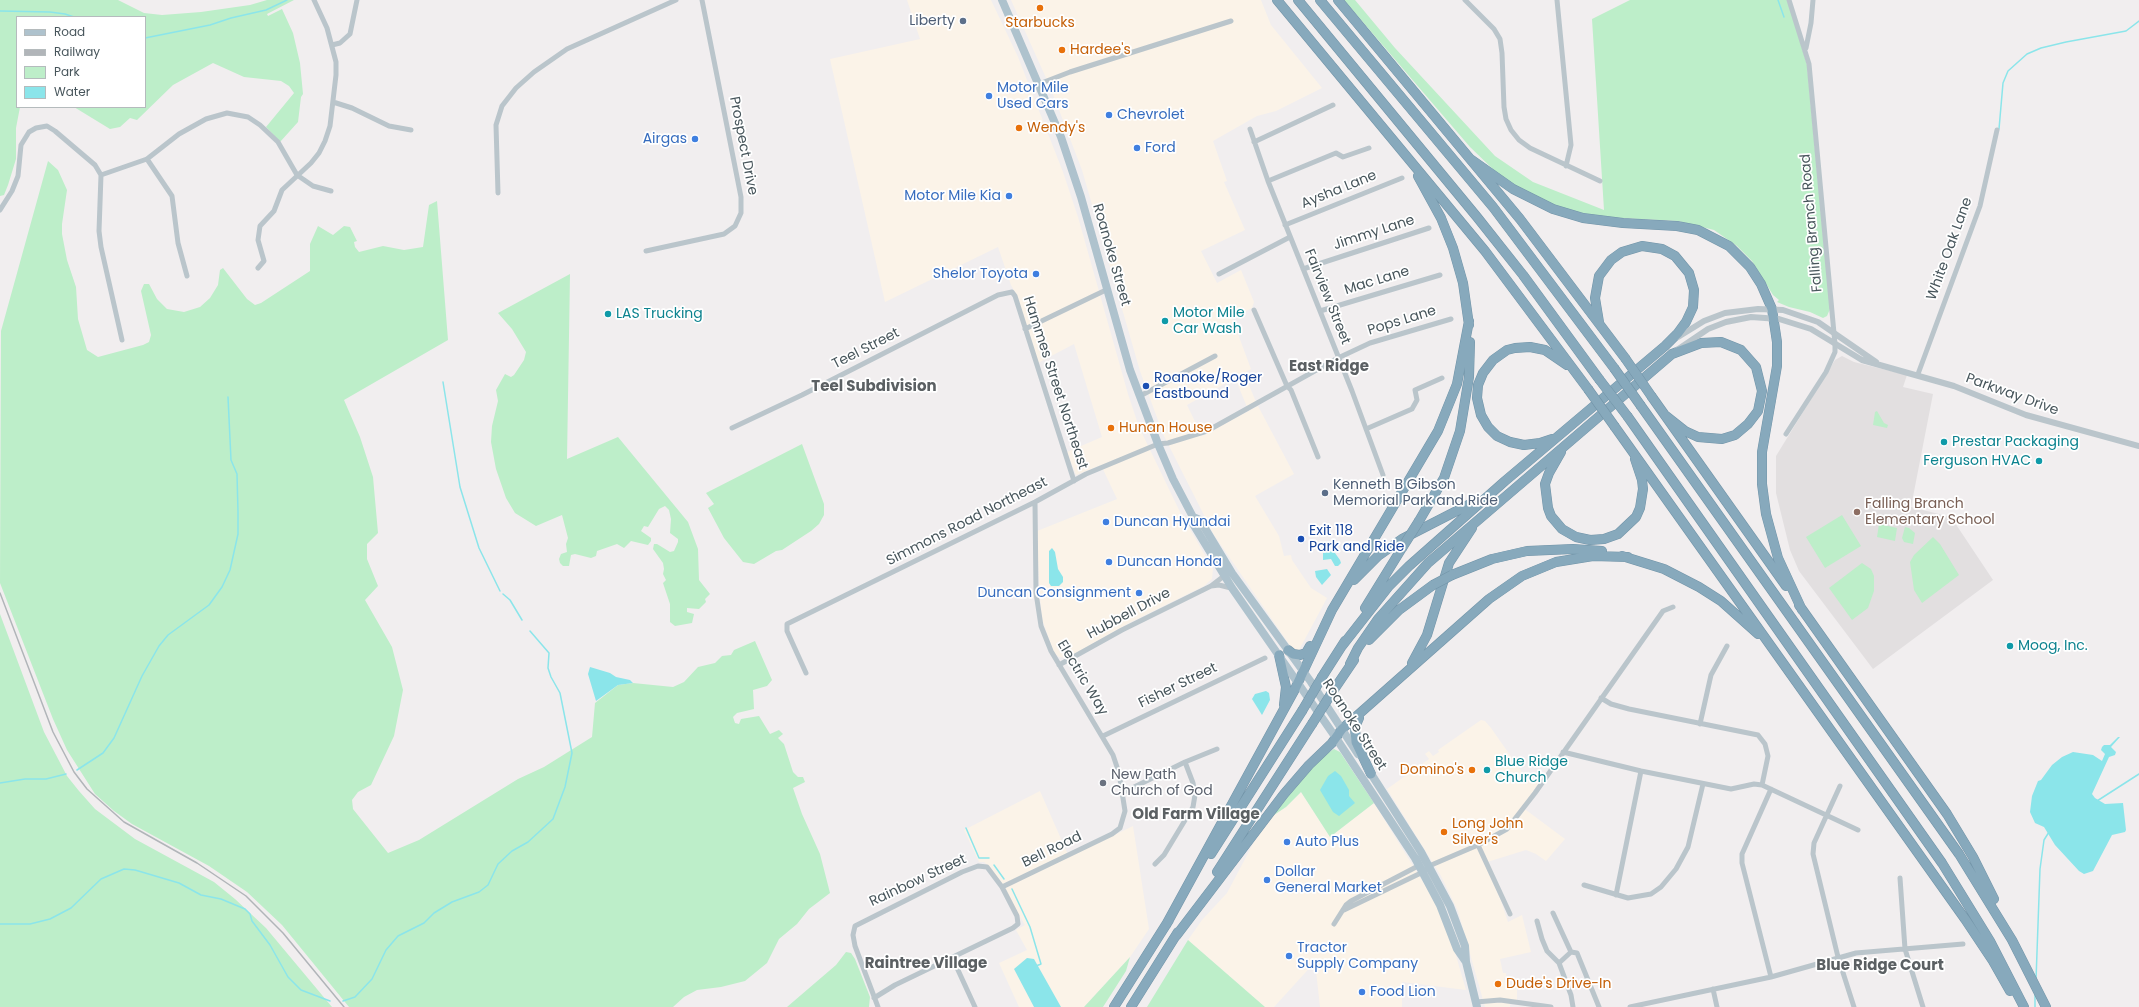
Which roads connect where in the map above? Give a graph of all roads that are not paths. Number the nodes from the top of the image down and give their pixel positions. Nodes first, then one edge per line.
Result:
1 (314, 0) edge
2 (357, 0) edge
3 (676, 0) edge
4 (702, 0) edge
5 (1002, 0) edge
6 (1277, 0) edge
7 (1298, 0) edge
8 (1320, 0) edge
9 (1338, 0) edge
10 (1465, 0) edge
11 (1558, 0) edge
12 (1789, 0) edge
13 (1813, 0) edge
14 (1231, 21) dead end
15 (332, 45) junction
16 (1806, 48) junction
17 (1039, 84) junction
18 (333, 102) junction
19 (1333, 105) dead end
20 (1250, 129) dead end
21 (411, 130) dead end
22 (1997, 130) dead end
23 (1254, 142) junction
24 (1368, 148) dead end
25 (1408, 157) junction
26 (1470, 158) junction
27 (147, 159) junction
28 (1566, 166) junction
29 (101, 175) junction
30 (297, 175) junction
31 (1402, 178) dead end
32 (1268, 181) junction
33 (1600, 181) dead end
34 (331, 191) dead end
35 (498, 192) dead end
36 (0, 210) edge
37 (1285, 225) junction
38 (1429, 228) dead end
39 (1290, 237) junction
40 (646, 251) dead end
41 (258, 268) dead end
42 (1303, 269) junction
43 (1219, 274) dead end
44 (1440, 275) dead end
45 (187, 276) dead end
46 (1108, 289) junction
47 (1012, 292) joint
48 (1254, 310) dead end
49 (1320, 311) junction
50 (1773, 313) junction
51 (1451, 318) dead end
52 (1469, 321) junction
53 (1599, 322) junction
54 (1025, 329) junction
55 (1834, 332) junction
56 (122, 340) dead end
57 (1835, 344) junction
58 (1665, 346) junction
59 (1672, 354) junction
60 (1215, 356) dead end
61 (1338, 358) junction
62 (1878, 364) junction
63 (1918, 374) junction
64 (1578, 375) junction
65 (1442, 378) dead end
66 (1287, 386) junction
67 (1140, 396) junction
68 (1666, 416) junction
69 (732, 428) dead end
70 (1366, 429) junction
71 (1562, 434) junction
72 (1786, 434) dead end
73 (1567, 443) junction
74 (1158, 444) junction
75 (2139, 446) edge
76 (1630, 447) junction
77 (1318, 457) dead end
78 (1383, 475) dead end
79 (1074, 481) junction
80 (1506, 481) junction
81 (1035, 502) junction
82 (1483, 514) junction
83 (1194, 517) junction
84 (1628, 557) junction
85 (1228, 575) junction
86 (1211, 586) junction
87 (1232, 588) junction
88 (1343, 592) junction
89 (1673, 607) dead end
90 (1802, 610) junction
91 (1318, 638) junction
92 (1771, 645) junction
93 (1342, 646) junction
94 (1727, 646) dead end
95 (1288, 650) junction
96 (1279, 655) junction
97 (1264, 658) dead end
98 (1350, 664) junction
99 (1059, 665) junction
100 (1302, 671) junction
101 (806, 673) dead end
102 (1402, 678) junction
103 (1298, 683) junction
104 (1601, 698) junction
105 (1283, 711) junction
106 (1361, 714) junction
107 (1700, 724) junction
108 (1342, 729) junction
109 (1103, 736) junction
110 (1336, 738) junction
111 (1217, 750) dead end
112 (1563, 752) junction
113 (1185, 762) junction
114 (1641, 771) junction
115 (1371, 774) junction
116 (1703, 784) junction
117 (1762, 785) junction
118 (1840, 786) dead end
119 (1771, 789) junction
120 (1122, 793) junction
121 (1827, 815) junction
122 (1858, 830) dead end
123 (1112, 834) joint
124 (1478, 845) junction
125 (1155, 864) dead end
126 (1429, 866) junction
127 (1421, 868) junction
128 (1900, 878) dead end
129 (1584, 885) dead end
130 (1002, 887) junction
131 (1616, 895) junction
132 (1553, 913) dead end
133 (1510, 914) dead end
134 (1537, 921) dead end
135 (1334, 924) dead end
136 (1166, 925) junction
137 (1176, 936) junction
138 (2012, 940) junction
139 (1963, 944) dead end
140 (1905, 949) junction
141 (1571, 952) junction
142 (952, 957) junction
143 (1838, 957) junction
144 (1466, 962) junction
145 (1559, 963) junction
146 (1770, 977) junction
147 (1713, 989) junction
148 (874, 998) junction
149 (1476, 1004) edge
150 (1522, 1005) edge
151 (878, 1007) edge
152 (975, 1007) edge
153 (1114, 1007) edge
154 (1131, 1007) edge
155 (1551, 1007) edge
156 (1573, 1007) edge
157 (1599, 1007) edge
158 (1630, 1007) edge
159 (1717, 1007) edge
160 (1854, 1007) edge
161 (1923, 1007) edge
162 (2018, 1007) edge
163 (2024, 1007) edge
164 (2046, 1007) edge

1 - 15 street
2 - 15 street
3 - 35 street
4 - 40 street, Prospect Drive
5 - 17 main road, Roanoke Street
6 - 25 highway
7 - 163 highway, bridge
8 - 138 highway, bridge
9 - 26 highway
10 - 28 street
11 - 28 street
12 - 16 street, Falling Branch Road
13 - 16 street
14 - 17 street
15 - 18 street
16 - 55 street, Falling Branch Road
17 - 46 main road, Roanoke Street
18 - 21 street
18 - 30 street
19 - 23 street
20 - 23 street, Fairview Street
22 - 63 street, White Oak Lane
23 - 32 street, Fairview Street
24 - 32 street
25 - 52 highway
25 - 64 highway
26 - 50 highway
26 - 53 highway
27 - 29 street
27 - 30 street
27 - 45 street
28 - 33 street
29 - 36 street
29 - 56 street
30 - 34 street
30 - 41 street
31 - 37 street, Aysha Lane
32 - 37 street, Fairview Street
37 - 39 street, Fairview Street
38 - 42 street, Jimmy Lane
39 - 42 street, Fairview Street
39 - 43 street
42 - 49 street, Fairview Street
44 - 49 street, Mac Lane
46 - 54 street
46 - 67 main road, Roanoke Street
47 - 54 street, Hammes Street Northeast
47 - 69 street, Teel Street
48 - 66 street
49 - 61 street, Fairview Street
50 - 55 street, Parkway Drive
50 - 57 street, Parkway Drive
50 - 58 street, Parkway Drive
50 - 59 street, Parkway Drive
50 - 90 highway
51 - 61 street, Pops Lane
52 - 88 highway
52 - 93 highway, bridge
53 - 58 highway
53 - 68 highway, bridge
54 - 79 street, Hammes Street Northeast
55 - 57 street, Falling Branch Road
55 - 62 street, Parkway Drive
57 - 62 street, Parkway Drive
57 - 72 street, Falling Branch Road
58 - 71 highway
59 - 68 highway
59 - 73 highway
60 - 67 street
61 - 66 street, Pops Lane
61 - 70 street, Fairview Street
62 - 63 street, Parkway Drive
63 - 75 street, Parkway Drive
64 - 71 highway
64 - 76 highway, bridge
65 - 70 street
66 - 74 street, Simmons Road Northeast
66 - 77 street
67 - 74 main road, Roanoke Street
68 - 90 highway
70 - 78 street, Fairview Street
71 - 80 highway
73 - 76 highway
73 - 82 highway
74 - 79 street, Simmons Road Northeast
74 - 83 main road, Roanoke Street
76 - 92 highway
79 - 81 street, Simmons Road Northeast
80 - 88 highway
80 - 93 highway
81 - 99 street, Electric Way
81 - 101 street, Simmons Road Northeast
82 - 98 highway
82 - 102 highway
83 - 85 main road, Roanoke Street
83 - 85 main road, Roanoke Street
84 - 92 highway
84 - 98 highway, bridge
84 - 102 highway
85 - 86 street, Hubbell Drive
85 - 87 main road, Roanoke Street
85 - 95 main road, Roanoke Street
86 - 87 street
86 - 99 street, Hubbell Drive
87 - 96 main road, Roanoke Street
88 - 91 highway
89 - 104 street
90 - 138 highway
91 - 95 highway
91 - 100 highway
92 - 162 highway
93 - 136 highway, bridge
94 - 107 street
95 - 100 main road, Roanoke Street
96 - 103 main road, Roanoke Street
96 - 105 highway
97 - 109 street, Fisher Street
98 - 137 highway, bridge
99 - 109 street, Electric Way
100 - 103 highway
100 - 108 main road, Roanoke Street
102 - 106 highway
103 - 105 highway
103 - 110 main road, Roanoke Street
104 - 107 street
104 - 112 street
105 - 136 highway
106 - 108 highway
106 - 115 highway
107 - 117 street
108 - 110 highway
108 - 115 main road, Roanoke Street
109 - 120 street, Electric Way
110 - 127 main road, Roanoke Street
110 - 137 highway
111 - 113 street
112 - 114 street
112 - 124 street
113 - 120 street
113 - 125 street
114 - 116 street
114 - 131 street
115 - 126 main road, Roanoke Street
116 - 117 street
116 - 131 street
117 - 119 street
118 - 121 street
119 - 121 street
119 - 146 street
120 - 123 street, Electric Way
121 - 122 street
121 - 143 street
123 - 130 street, Bell Road
124 - 126 street
124 - 133 street
126 - 127 street
126 - 144 main road, Roanoke Street
127 - 135 street
127 - 144 main road, Roanoke Street
128 - 140 street
129 - 131 street
130 - 142 street, Rainbow Street
130 - 148 street, Rainbow Street
132 - 141 street
134 - 145 street
136 - 153 highway
137 - 154 highway
138 - 164 highway
139 - 140 street
140 - 143 street
140 - 161 street
141 - 145 street
141 - 157 street
142 - 148 street
142 - 152 street
143 - 146 street
143 - 160 street
144 - 149 main road, Roanoke Street
145 - 156 street
146 - 147 street
147 - 158 street
147 - 159 street
148 - 151 street
149 - 150 street
150 - 155 street

